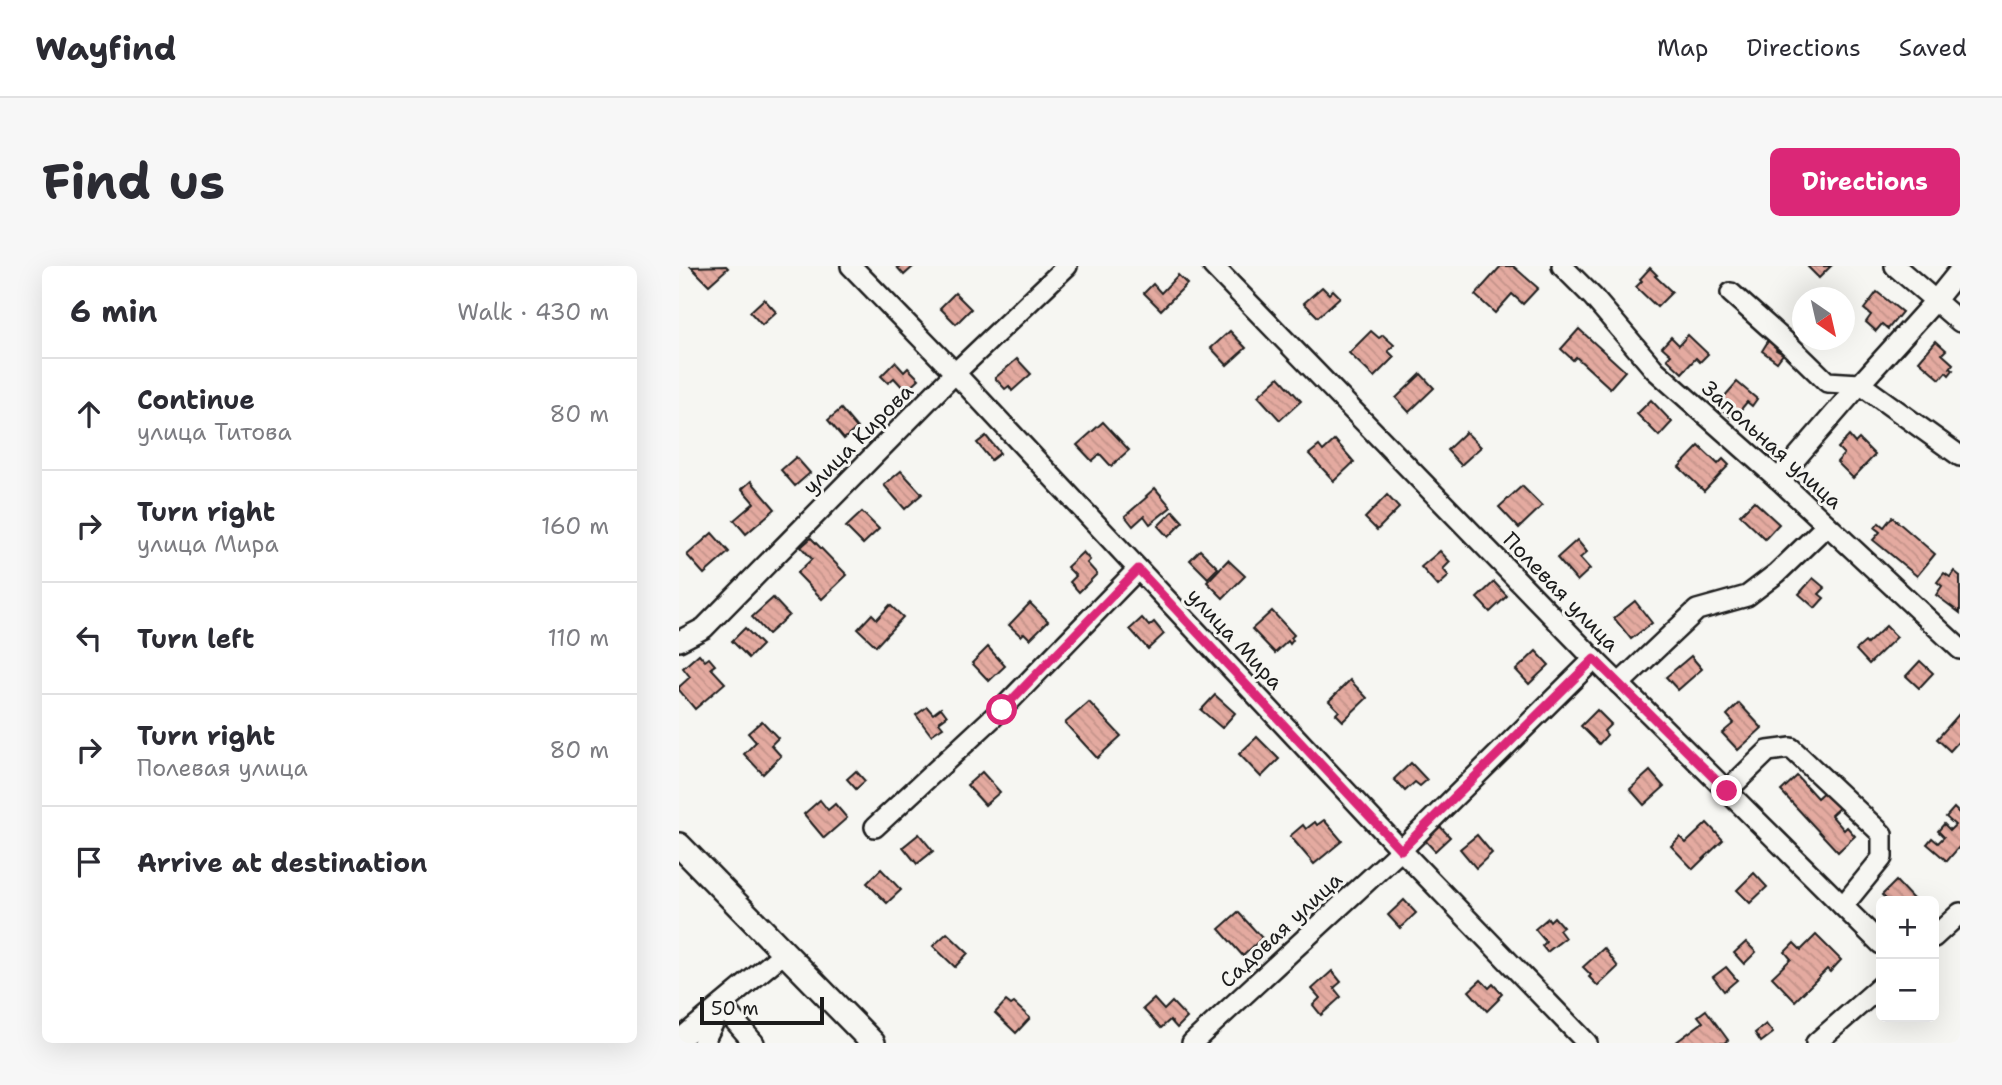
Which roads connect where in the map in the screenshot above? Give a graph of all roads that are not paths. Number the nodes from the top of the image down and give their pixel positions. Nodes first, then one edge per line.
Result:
1 (851, 266) edge
2 (1067, 266) edge
3 (1213, 266) edge
4 (1562, 266) edge
5 (1895, 266) edge
6 (1960, 270) edge
7 (1731, 293) dead end
8 (1935, 301) junction
9 (1960, 322) edge
10 (955, 373) junction
11 (1860, 384) junction
12 (1960, 456) edge
13 (1778, 479) junction
14 (1827, 525) junction
15 (1138, 569) junction
16 (679, 642) edge
17 (1960, 649) edge
18 (1594, 659) junction
19 (1619, 684) junction
20 (1727, 791) junction
21 (875, 827) dead end
22 (679, 845) edge
23 (1401, 850) junction
24 (1843, 906) junction
25 (1960, 913) edge
26 (1939, 932) edge
27 (1876, 939) edge
28 (785, 952) junction
29 (1876, 989) edge
30 (722, 1006) junction
31 (679, 1040) edge
32 (703, 1043) edge
33 (754, 1043) edge
34 (873, 1043) edge
35 (1192, 1043) edge
36 (1587, 1043) edge
37 (1816, 1043) edge

1 - 10 street, улица Мира
2 - 10 street, улица Кирова
3 - 18 street, Полевая улица
4 - 13 street, Запольная улица
5 - 8 street
6 - 8 street
7 - 11 street
8 - 9 street
8 - 11 street
10 - 15 street, улица Мира
10 - 16 street, улица Кирова
11 - 12 street
11 - 13 street
13 - 14 street, Запольная улица
14 - 17 street, Запольная улица
14 - 19 street
15 - 21 street
15 - 23 street, улица Мира
18 - 19 street, Полевая улица
18 - 23 street, Садовая улица
19 - 20 street, Полевая улица
20 - 24 street, Полевая улица
20 - 24 street
22 - 28 main road
23 - 35 street, Садовая улица
23 - 36 street, улица Мира
24 - 27 street, Полевая улица
25 - 26 street
28 - 30 street
28 - 34 main road
29 - 37 street
30 - 31 street
30 - 32 street
30 - 33 street

